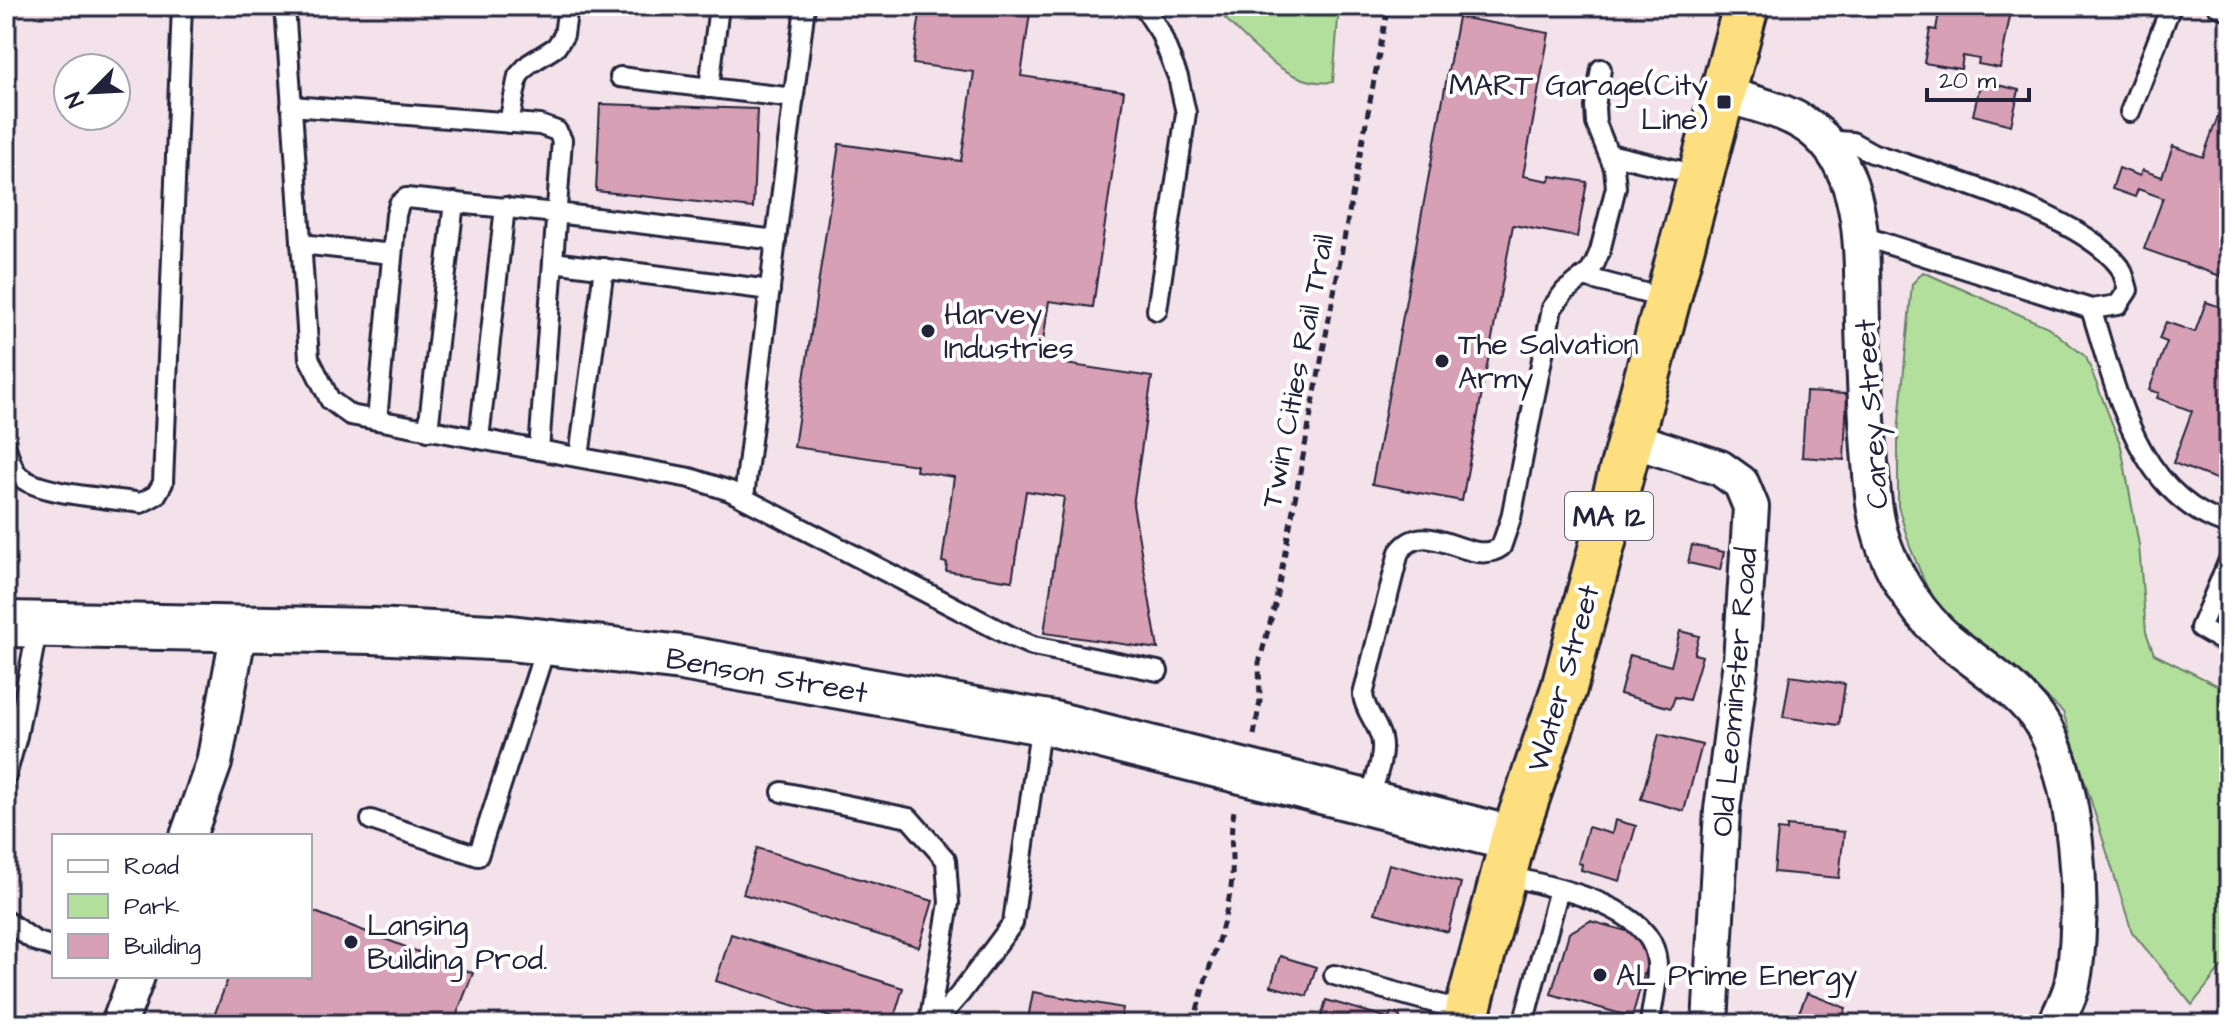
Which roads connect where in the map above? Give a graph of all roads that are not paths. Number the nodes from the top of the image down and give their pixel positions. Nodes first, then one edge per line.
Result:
1 (182, 6) edge
2 (285, 6) edge
3 (568, 6) edge
4 (719, 6) edge
5 (805, 6) edge
6 (1143, 6) edge
7 (1744, 6) edge
8 (2171, 6) edge
9 (2217, 6) edge
10 (2229, 10) edge
11 (1601, 69) dead end
12 (620, 77) dead end
13 (709, 88) junction
14 (1723, 94) junction
15 (794, 98) junction
16 (291, 106) junction
17 (2130, 112) dead end
18 (509, 123) junction
19 (1823, 140) junction
20 (1609, 154) junction
21 (1702, 176) junction
22 (454, 202) junction
23 (505, 207) junction
24 (556, 213) junction
25 (1859, 235) junction
26 (776, 240) junction
27 (301, 244) junction
28 (392, 254) junction
29 (553, 262) junction
30 (604, 268) junction
31 (1584, 277) junction
32 (770, 290) junction
33 (1667, 299) junction
34 (2091, 309) junction
35 (1157, 310) dead end
36 (377, 420) junction
37 (428, 431) junction
38 (479, 439) junction
39 (1630, 439) junction
40 (6, 447) edge
41 (539, 450) junction
42 (579, 457) junction
43 (744, 497) junction
44 (2229, 525) edge
45 (2229, 560) edge
46 (22, 624) edge
47 (239, 630) junction
48 (547, 643) junction
49 (2229, 645) edge
50 (1158, 671) dead end
51 (1041, 722) junction
52 (6, 776) edge
53 (782, 792) dead end
54 (1368, 803) junction
55 (371, 820) dead end
56 (189, 834) edge
57 (1508, 857) junction
58 (1559, 889) junction
59 (6, 921) edge
60 (52, 946) edge
61 (1334, 975) dead end
62 (136, 978) edge
63 (1466, 1018) edge
64 (119, 1024) edge
65 (931, 1024) edge
66 (1523, 1024) edge
67 (1650, 1024) edge
68 (1710, 1024) edge
69 (2056, 1024) edge

1 - 40 lane
2 - 16 lane
3 - 18 lane
4 - 13 lane
5 - 15 lane
6 - 35 lane
7 - 14 highway, Water Street / MA 12
8 - 17 lane
9 - 10 lane
11 - 20 lane
12 - 13 lane
13 - 15 lane
14 - 19 street, Carey Street
14 - 21 highway, Water Street / MA 12
15 - 26 lane
16 - 18 lane
16 - 27 lane
18 - 24 lane
19 - 25 street, Carey Street
19 - 34 lane
20 - 21 lane
20 - 31 lane
21 - 33 highway, Water Street / MA 12
22 - 23 lane
22 - 28 lane
22 - 37 lane
23 - 24 lane
23 - 38 lane
24 - 26 lane
24 - 29 lane
25 - 34 lane
25 - 69 street, Carey Street
26 - 32 lane
27 - 28 lane
27 - 36 lane
28 - 36 lane
29 - 30 lane
29 - 41 lane
30 - 32 lane
30 - 42 lane
31 - 33 lane
31 - 54 lane
32 - 43 lane
33 - 39 highway, Water Street / MA 12
34 - 44 lane
36 - 37 lane
37 - 38 lane
38 - 41 lane
39 - 57 highway, Water Street / MA 12
39 - 68 street, Old Leominster Road
41 - 42 lane
42 - 43 lane
43 - 50 lane
45 - 49 lane
46 - 47 main road, Benson Street
46 - 52 lane
47 - 48 main road, Benson Street
47 - 56 street
48 - 51 main road, Benson Street
48 - 55 lane
51 - 54 main road, Benson Street
51 - 65 lane
53 - 65 lane
54 - 57 main road, Benson Street
57 - 58 lane
57 - 63 highway, Water Street / MA 12
58 - 66 lane
58 - 67 lane
59 - 60 lane
61 - 63 lane
62 - 64 street

